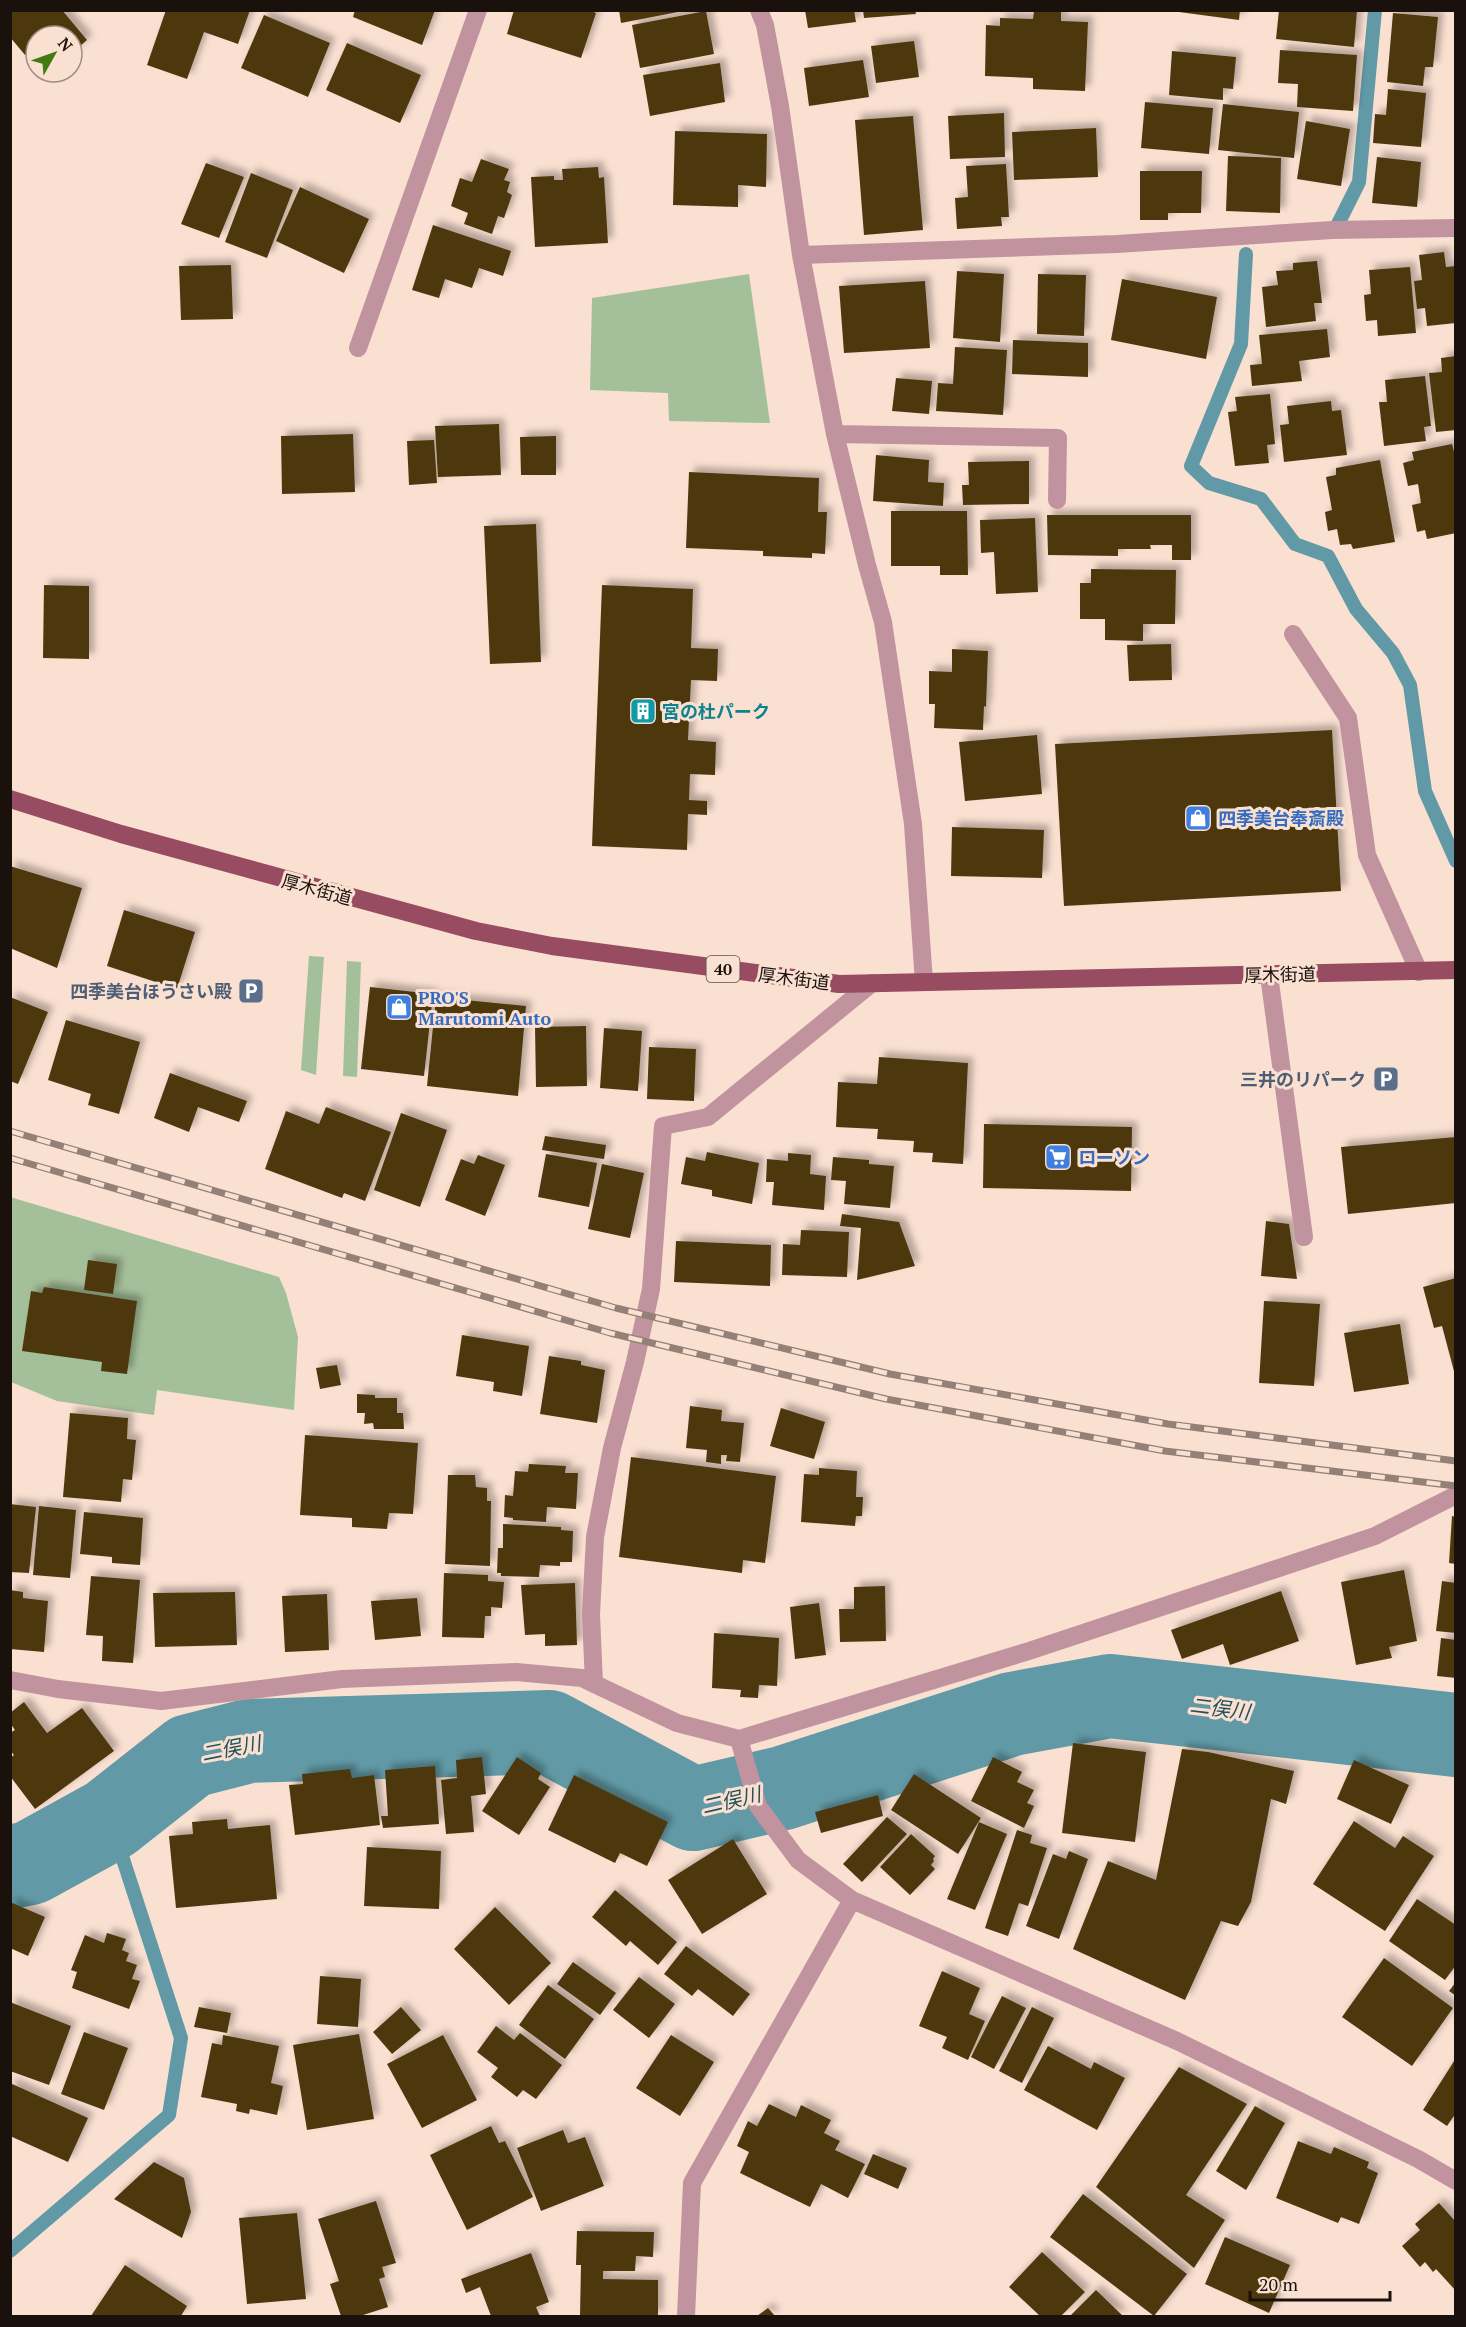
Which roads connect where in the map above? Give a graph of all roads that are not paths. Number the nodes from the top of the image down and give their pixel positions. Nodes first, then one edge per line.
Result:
1 (478, 10) edge
2 (759, 10) edge
3 (1455, 228) edge
4 (801, 255) junction
5 (358, 348) dead end
6 (835, 434) junction
7 (1057, 500) dead end
8 (1293, 634) dead end
9 (10, 799) edge
10 (1455, 970) edge
11 (1419, 972) junction
12 (1269, 975) junction
13 (924, 982) junction
14 (872, 983) junction
15 (1304, 1237) dead end
16 (1455, 1495) edge
17 (10, 1680) edge
18 (594, 1684) junction
19 (739, 1738) junction
20 (852, 1900) junction
21 (1455, 2181) edge
22 (686, 2316) edge

1 - 5 street
2 - 4 street
3 - 4 street
4 - 6 street
6 - 7 street
6 - 13 street
8 - 11 street
9 - 14 main road, 厚木街道 / 40
10 - 11 main road, 厚木街道 / 40
11 - 12 main road, 厚木街道 / 40
12 - 13 main road, 厚木街道 / 40
12 - 15 street
13 - 14 main road, 厚木街道 / 40
14 - 18 street
16 - 19 street
17 - 18 street
18 - 19 street
19 - 20 street
20 - 21 street
20 - 22 street

